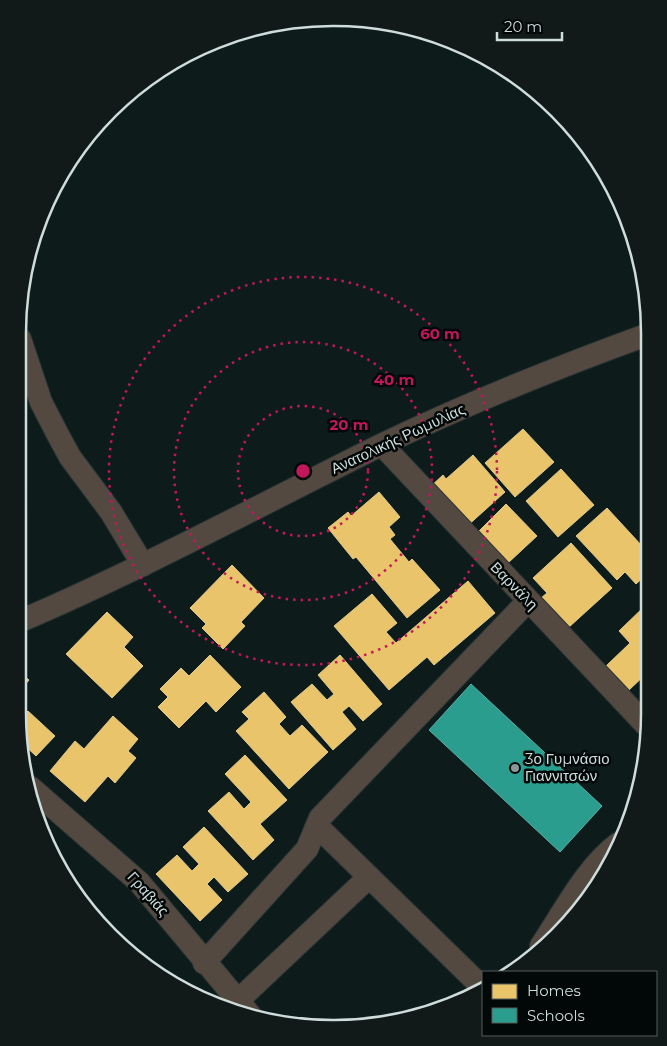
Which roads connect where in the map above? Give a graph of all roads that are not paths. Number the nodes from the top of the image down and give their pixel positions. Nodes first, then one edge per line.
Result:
1 (641, 337) edge
2 (26, 357) edge
3 (382, 445) junction
4 (143, 565) junction
5 (528, 601) junction
6 (26, 618) edge
7 (641, 719) edge
8 (37, 794) edge
9 (317, 826) junction
10 (605, 856) edge
11 (369, 877) junction
12 (554, 927) edge
13 (204, 962) junction
14 (478, 983) edge
15 (234, 1003) edge
16 (243, 1005) edge

1 - 3 street, Ανατολικής Ρωμυλίας
2 - 4 street
3 - 4 street, Ανατολικής Ρωμυλίας
3 - 5 street, Βαρνάλη
4 - 6 street, Ανατολικής Ρωμυλίας
5 - 7 street, Βαρνάλη
5 - 9 street
8 - 13 street, Γραβιάς
9 - 11 street
9 - 13 street
10 - 12 street
11 - 14 street
11 - 16 street
13 - 15 street, Γραβιάς

